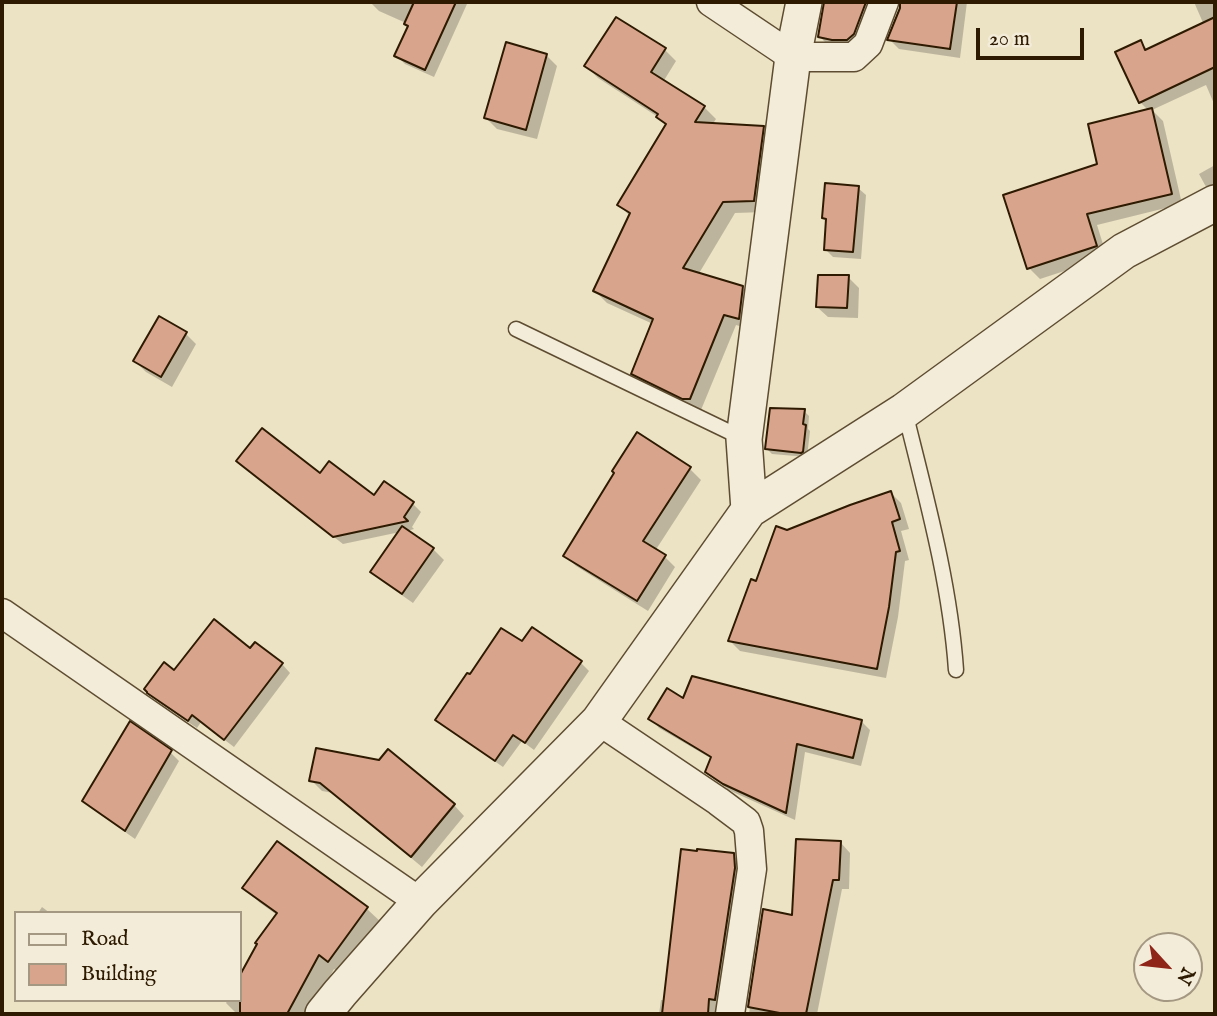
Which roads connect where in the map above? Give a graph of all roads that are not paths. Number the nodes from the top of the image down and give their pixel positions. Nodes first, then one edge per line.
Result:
1 (711, 2) edge
2 (804, 2) edge
3 (884, 2) edge
4 (793, 57) junction
5 (1215, 203) edge
6 (516, 329) dead end
7 (904, 411) junction
8 (744, 439) junction
9 (749, 510) junction
10 (2, 613) edge
11 (956, 670) dead end
12 (599, 721) junction
13 (420, 902) junction
14 (323, 1014) edge
15 (730, 1014) edge

1 - 4 street
2 - 4 street
3 - 4 street
4 - 8 street
5 - 7 street
6 - 8 lane
7 - 9 street
7 - 11 lane
8 - 9 street
9 - 12 street
10 - 13 street
12 - 13 street
12 - 15 street
13 - 14 street

